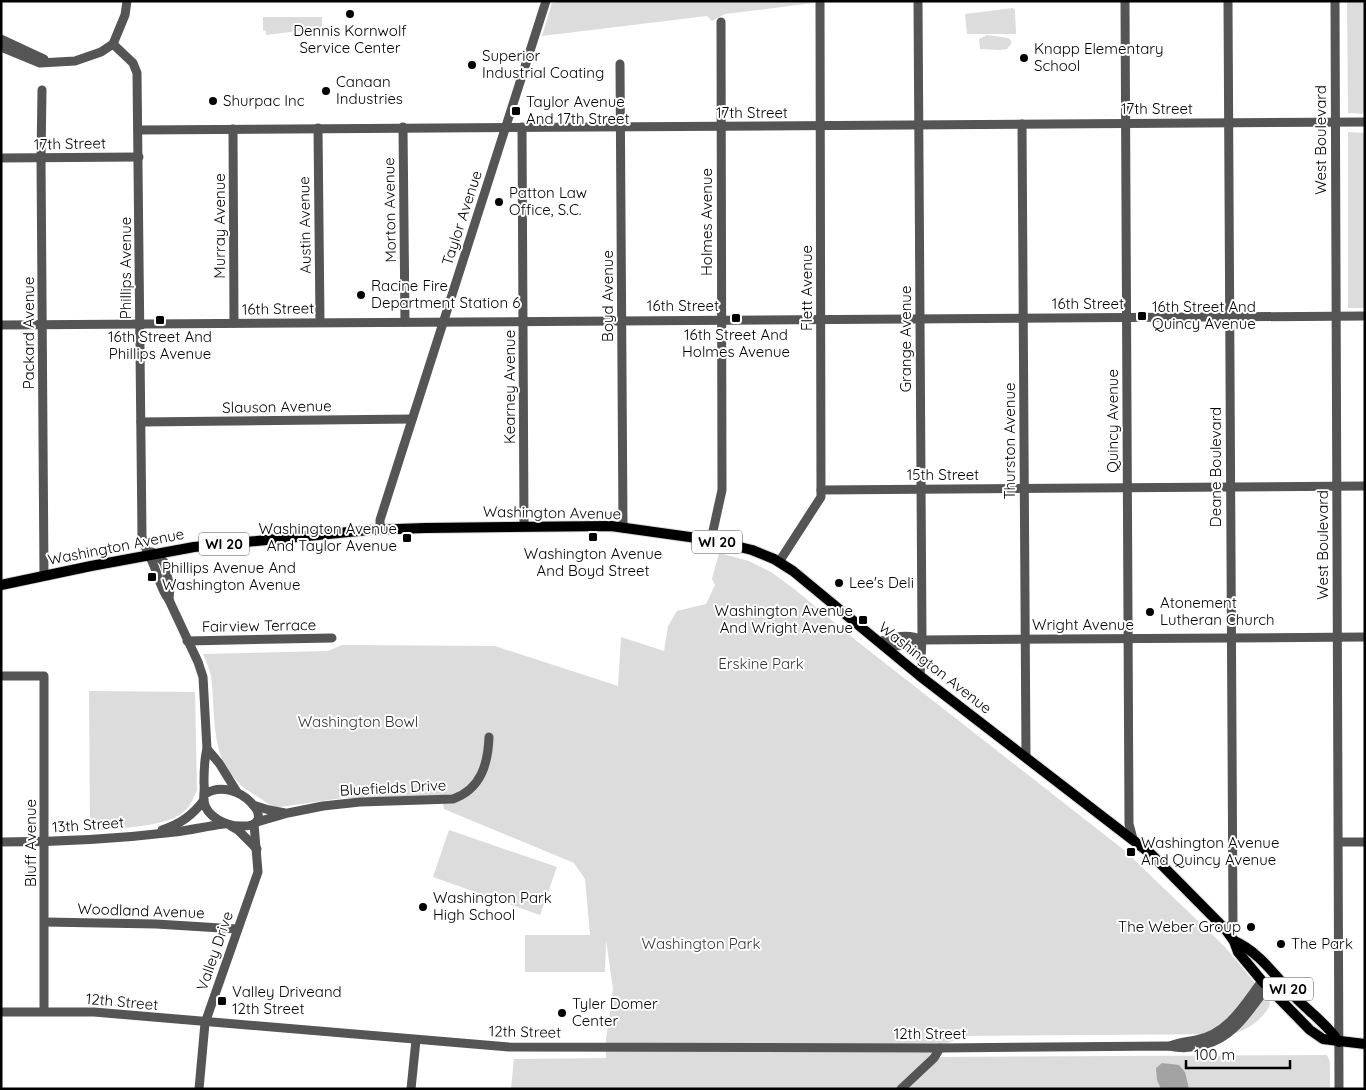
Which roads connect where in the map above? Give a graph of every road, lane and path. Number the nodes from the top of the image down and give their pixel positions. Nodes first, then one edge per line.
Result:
1 (127, 1) edge
2 (546, 1) edge
3 (820, 1) edge
4 (918, 1) edge
5 (1125, 1) edge
6 (1228, 1) edge
7 (1335, 1) edge
8 (721, 22) dead end
9 (1, 39) edge
10 (113, 44) junction
11 (1, 47) edge
12 (49, 62) junction
13 (620, 64) dead end
14 (42, 90) dead end
15 (1228, 122) junction
16 (1335, 122) junction
17 (1365, 122) edge
18 (1125, 123) junction
19 (1022, 124) junction
20 (821, 126) junction
21 (920, 126) junction
22 (506, 127) junction
23 (522, 127) junction
24 (622, 127) junction
25 (722, 127) junction
26 (318, 128) junction
27 (403, 128) junction
28 (233, 129) junction
29 (138, 130) junction
30 (138, 157) junction
31 (1, 158) edge
32 (41, 158) junction
33 (1336, 316) junction
34 (1365, 316) edge
35 (1229, 317) junction
36 (1023, 318) junction
37 (1126, 318) junction
38 (820, 319) junction
39 (920, 319) junction
40 (621, 320) junction
41 (721, 320) junction
42 (444, 321) junction
43 (523, 321) junction
44 (320, 322) junction
45 (405, 322) junction
46 (234, 323) junction
47 (140, 324) junction
48 (1, 325) edge
49 (42, 325) junction
50 (412, 419) junction
51 (141, 422) junction
52 (1365, 486) edge
53 (1230, 487) junction
54 (1337, 487) junction
55 (1024, 488) junction
56 (1127, 488) junction
57 (921, 489) junction
58 (821, 490) junction
59 (524, 526) junction
60 (623, 528) junction
61 (380, 530) junction
62 (711, 540) junction
63 (148, 552) junction
64 (779, 562) junction
65 (44, 576) junction
66 (1, 585) edge
67 (332, 638) dead end
68 (1231, 638) junction
69 (1337, 638) junction
70 (1365, 638) edge
71 (1128, 639) junction
72 (922, 640) junction
73 (1025, 640) junction
74 (186, 641) junction
75 (879, 642) junction
76 (1, 676) edge
77 (920, 676) junction
78 (489, 737) dead end
79 (207, 749) junction
80 (1026, 758) junction
81 (237, 792) junction
82 (204, 797) junction
83 (253, 805) junction
84 (288, 813) junction
85 (256, 823) junction
86 (227, 824) junction
87 (147, 835) junction
88 (1133, 839) junction
89 (1, 842) edge
90 (46, 842) junction
91 (1339, 842) junction
92 (1365, 842) edge
93 (257, 848) junction
94 (45, 922) junction
95 (237, 929) junction
96 (1226, 930) junction
97 (1234, 941) junction
98 (1262, 982) junction
99 (1270, 991) junction
100 (1302, 1004) junction
101 (44, 1011) junction
102 (1, 1012) edge
103 (205, 1023) junction
104 (416, 1040) junction
105 (1339, 1042) junction
106 (1365, 1044) edge
107 (1169, 1046) junction
108 (940, 1048) junction
109 (199, 1089) edge
110 (411, 1089) edge
111 (901, 1089) edge
112 (1339, 1089) edge

1 - 10 street
2 - 22 street, Taylor Avenue
3 - 20 street, Flett Avenue
4 - 21 street, Grange Avenue
5 - 18 street, Quincy Avenue
6 - 15 street, Deane Boulevard
7 - 16 street, West Boulevard
8 - 25 street, Holmes Avenue
9 - 12 street
10 - 12 street
10 - 29 street, Phillips Avenue
11 - 12 street
13 - 24 street, Boyd Avenue
14 - 32 street, Packard Avenue
15 - 16 street, 17th Street
15 - 18 street, 17th Street
15 - 35 street, Deane Boulevard
16 - 17 street, 17th Street
16 - 33 street, West Boulevard
18 - 19 street, 17th Street
18 - 37 street, Quincy Avenue
19 - 21 street, 17th Street
19 - 36 street, Thurston Avenue
20 - 21 street, 17th Street
20 - 25 street, 17th Street
20 - 38 street, Flett Avenue
21 - 39 street, Grange Avenue
22 - 23 street, 17th Street
22 - 27 street, 17th Street
22 - 42 street, Taylor Avenue
23 - 24 street, 17th Street
23 - 43 street, Kearney Avenue
24 - 25 street, 17th Street
24 - 40 street, Boyd Avenue
25 - 41 street, Holmes Avenue
26 - 27 street, 17th Street
26 - 28 street, 17th Street
26 - 44 street, Austin Avenue
27 - 45 street, Morton Avenue
28 - 29 street, 17th Street
28 - 46 street, Murray Avenue
29 - 30 street, Phillips Avenue
30 - 32 street, 17th Street
30 - 47 street, Phillips Avenue
31 - 32 street, 17th Street
32 - 49 street, Packard Avenue
33 - 34 street, 16th Street
33 - 35 street, 16th Street
33 - 54 street, West Boulevard
35 - 37 street, 16th Street
35 - 53 street, Deane Boulevard
36 - 37 street, 16th Street
36 - 39 street, 16th Street
36 - 55 street, Thurston Avenue
37 - 56 street, Quincy Avenue
38 - 39 street, 16th Street
38 - 41 street, 16th Street
38 - 58 street, Flett Avenue
39 - 57 street, Grange Avenue
40 - 41 street, 16th Street
40 - 43 street, 16th Street
40 - 60 street, Boyd Avenue
41 - 62 street, Holmes Avenue
42 - 43 street, 16th Street
42 - 45 street, 16th Street
42 - 50 street, Taylor Avenue
43 - 59 street, Kearney Avenue
44 - 45 street, 16th Street
44 - 46 street, 16th Street
46 - 47 street, 16th Street
47 - 49 street, 16th Street
47 - 51 street, Phillips Avenue
48 - 49 street, 16th Street
49 - 65 street, Packard Avenue
50 - 51 street, Slauson Avenue
50 - 61 street, Taylor Avenue
51 - 63 street, Phillips Avenue
52 - 54 street, 15th Street
53 - 54 street, 15th Street
53 - 56 street, 15th Street
53 - 68 street, Deane Boulevard
54 - 69 street, West Boulevard
55 - 56 street, 15th Street
55 - 57 street, 15th Street
55 - 73 street, Thurston Avenue
56 - 71 street, Quincy Avenue
57 - 58 street, 15th Street
57 - 72 street, Grange Avenue
58 - 64 street, Flett Avenue
59 - 60 main road, Washington Avenue / WI 20
59 - 61 main road, Washington Avenue / WI 20
60 - 62 main road, Washington Avenue / WI 20
61 - 63 main road, Washington Avenue / WI 20
62 - 64 main road, Washington Avenue / WI 20
63 - 65 main road, Washington Avenue / WI 20
63 - 74 street
64 - 75 main road, Washington Avenue / WI 20
65 - 66 main road, Washington Avenue / WI 20
67 - 74 street, Fairview Terrace
68 - 69 street, Wright Avenue
68 - 71 street, Wright Avenue
68 - 96 street, Deane Boulevard
69 - 70 street, Wright Avenue
69 - 91 street, West Boulevard
71 - 73 street, Wright Avenue
71 - 88 street, Quincy Avenue
72 - 73 street, Wright Avenue
72 - 75 street, Wright Avenue
72 - 77 street, Grange Avenue
73 - 80 street, Thurston Avenue
74 - 79 street
75 - 77 main road, Washington Avenue / WI 20
76 - 90 street, Bluff Avenue
77 - 80 main road, Washington Avenue / WI 20
78 - 84 street, Bluefields Drive
79 - 81 street
79 - 82 street
80 - 88 main road, Washington Avenue / WI 20
81 - 82 street
81 - 83 street
82 - 86 street
82 - 87 street, 13th Street
83 - 84 street, Bluefields Drive
83 - 85 street, Valley Drive
84 - 85 street, Bluefields Drive
85 - 86 street, Bluefields Drive
85 - 93 street, Valley Drive
86 - 87 street, 13th Street
86 - 93 street
87 - 90 street, 13th Street
88 - 96 main road, Washington Avenue / WI 20
89 - 90 street, 13th Street
90 - 94 street, Bluff Avenue
91 - 92 street
91 - 105 street, West Boulevard
93 - 95 street, Valley Drive
94 - 95 street, Woodland Avenue
94 - 101 street, Bluff Avenue
95 - 103 street, Valley Drive
96 - 97 main road, Washington Avenue / WI 20
97 - 98 main road, Washington Avenue / WI 20
97 - 100 main road, Washington Avenue / WI 20
98 - 99 main road, Washington Avenue / WI 20
98 - 100 main road
98 - 107 street, 12th Street
99 - 105 main road, Washington Avenue / WI 20
99 - 107 street, 12th Street
100 - 105 main road, Washington Avenue / WI 20
101 - 102 street, 12th Street
101 - 103 street, 12th Street
103 - 104 street, 12th Street
103 - 109 street, Valley Drive
104 - 108 street, 12th Street
104 - 110 street
105 - 106 main road, Washington Avenue / WI 20
105 - 112 street, West Boulevard
107 - 108 street, 12th Street
108 - 111 street

